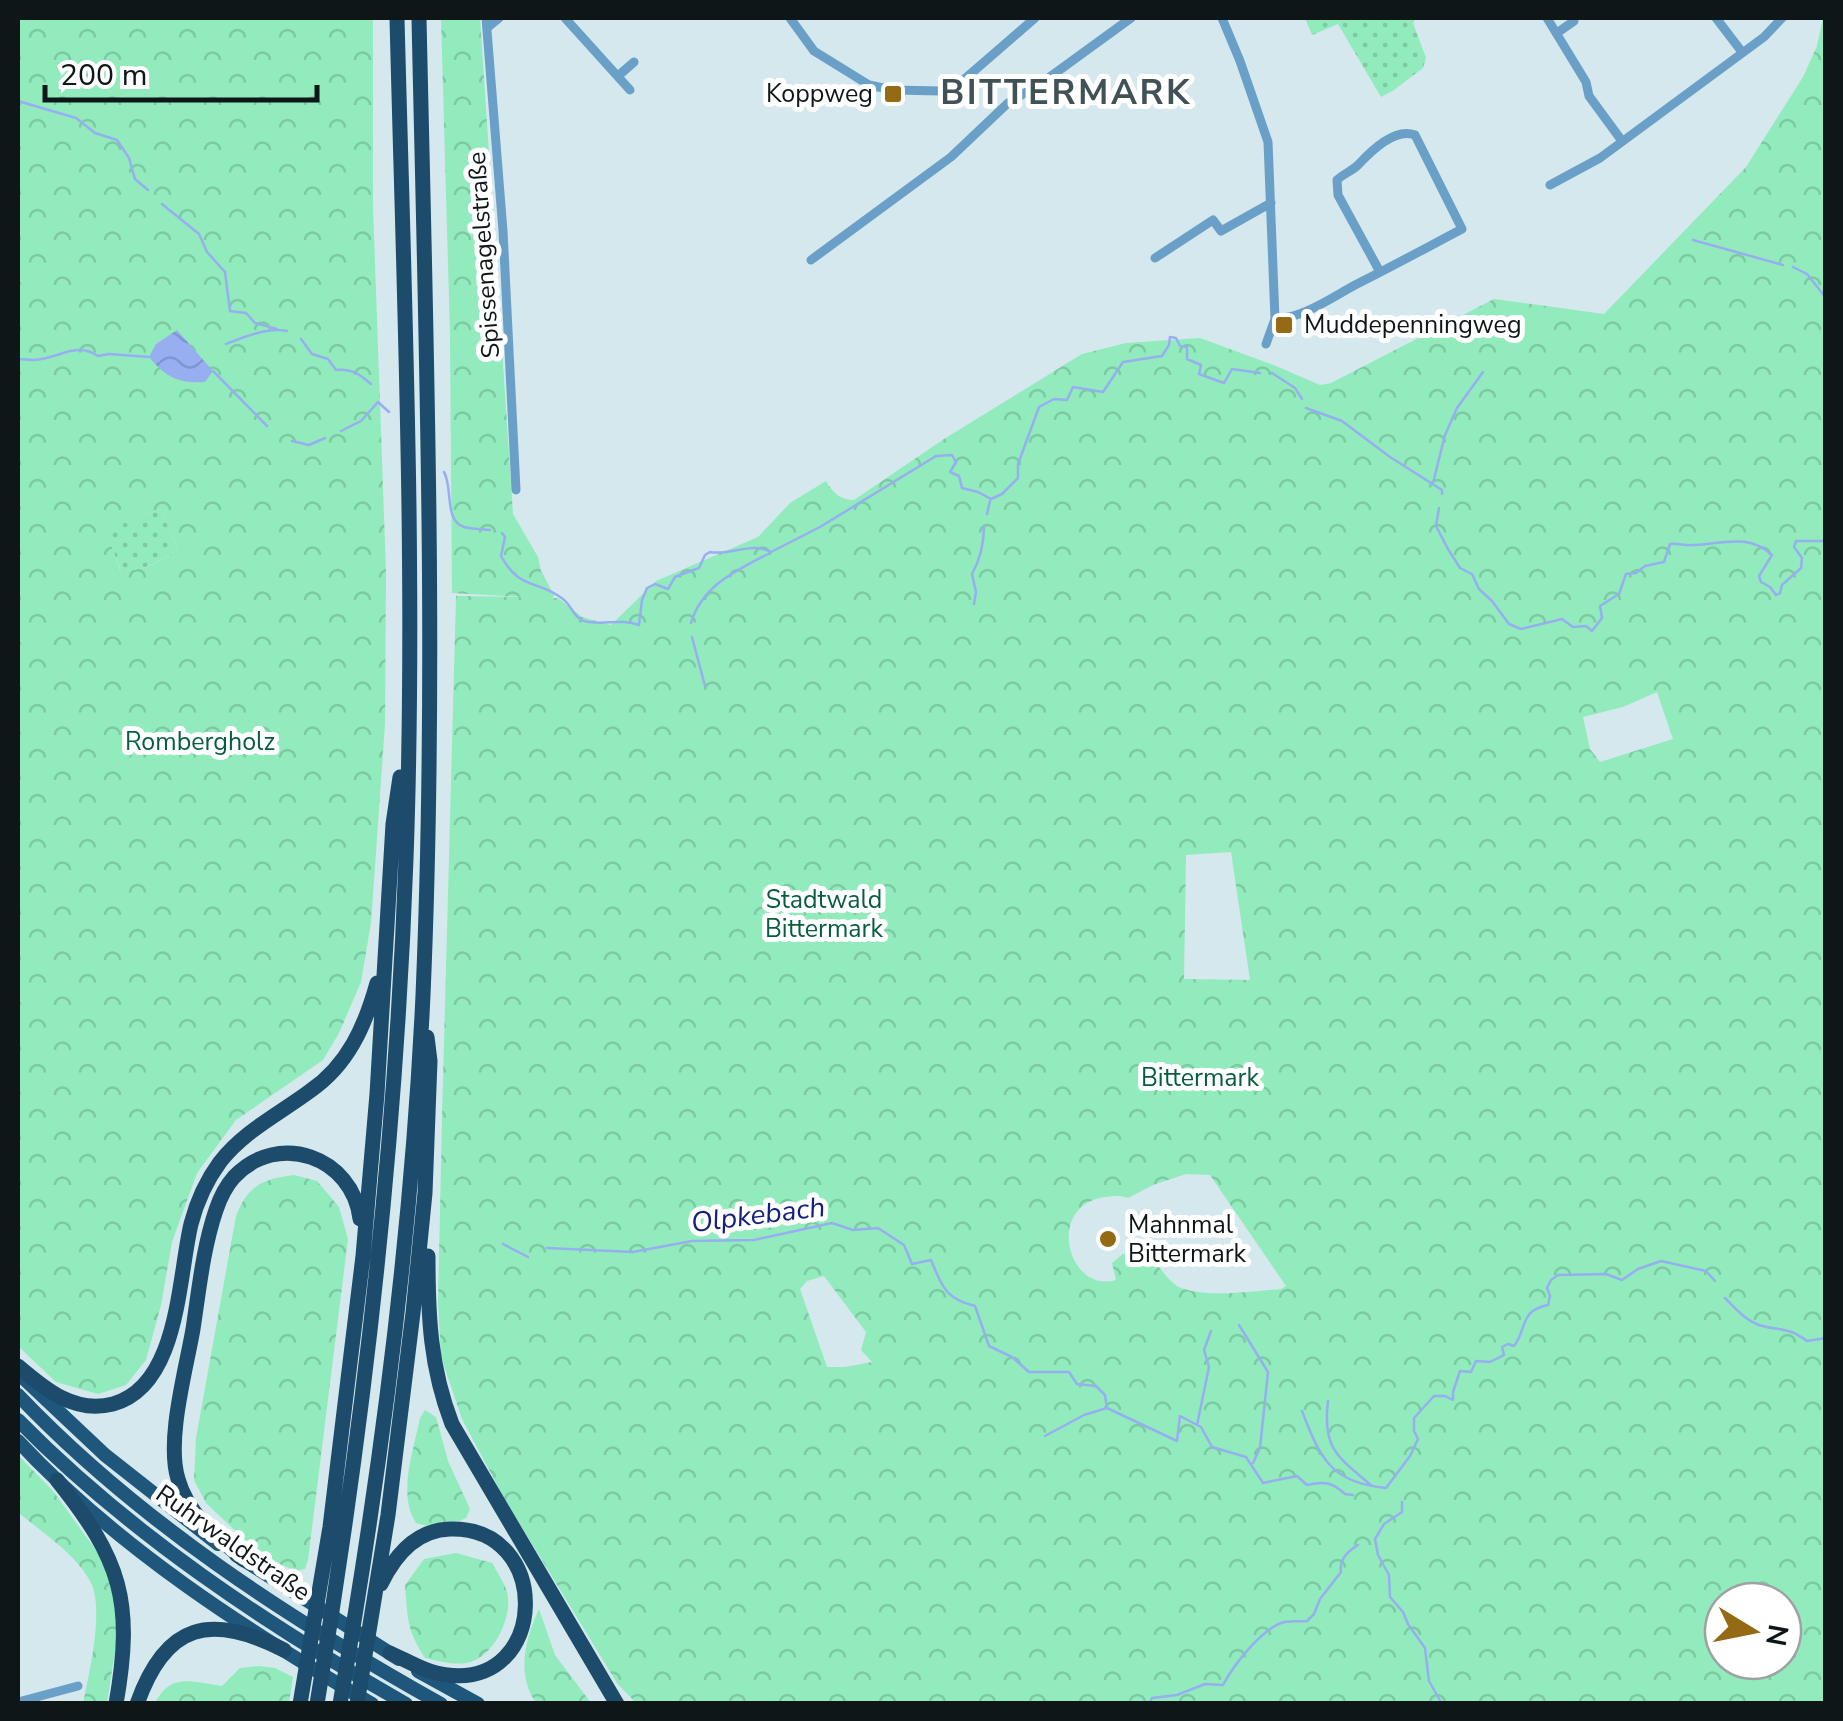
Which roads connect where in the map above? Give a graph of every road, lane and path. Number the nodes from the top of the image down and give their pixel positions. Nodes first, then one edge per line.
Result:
1 (398, 18) edge
2 (419, 18) edge
3 (500, 18) edge
4 (565, 18) edge
5 (790, 18) edge
6 (1035, 18) edge
7 (1131, 18) edge
8 (1222, 18) edge
9 (1547, 18) edge
10 (1716, 18) edge
11 (1782, 18) edge
12 (1574, 21) dead end
13 (487, 23) edge
14 (1557, 33) junction
15 (1742, 52) junction
16 (634, 62) dead end
17 (618, 76) junction
18 (630, 90) dead end
19 (1622, 141) junction
20 (1550, 185) dead end
21 (1271, 203) junction
22 (1474, 223) dead end
23 (1462, 229) junction
24 (1155, 258) dead end
25 (811, 260) dead end
26 (1380, 272) junction
27 (1275, 320) junction
28 (1266, 344) dead end
29 (516, 490) dead end
30 (399, 860) junction
31 (387, 935) junction
32 (422, 997) junction
33 (425, 1194) junction
34 (363, 1256) junction
35 (18, 1369) edge
36 (18, 1394) edge
37 (18, 1420) edge
38 (18, 1440) edge
39 (56, 1480) junction
40 (244, 1560) junction
41 (372, 1612) junction
42 (284, 1650) junction
43 (390, 1653) junction
44 (78, 1686) dead end
45 (18, 1702) edge
46 (116, 1704) edge
47 (137, 1704) edge
48 (300, 1704) edge
49 (317, 1704) edge
50 (340, 1704) edge
51 (357, 1704) edge
52 (372, 1704) edge
53 (406, 1704) edge
54 (441, 1704) edge
55 (478, 1704) edge
56 (617, 1704) edge

1 - 30 highway
2 - 32 highway
3 - 13 street
4 - 17 street
5 - 6 street
7 - 25 street
8 - 21 street
9 - 14 street
10 - 15 street
11 - 15 street
12 - 14 street
13 - 29 street, Spissenagelstraße
14 - 19 street
15 - 19 street
16 - 17 street
17 - 18 street
19 - 20 street
21 - 24 street
21 - 27 street
22 - 23 street
23 - 26 street
23 - 26 street
26 - 27 street
27 - 28 street
30 - 31 highway
30 - 49 highway
31 - 34 highway
31 - 35 highway
32 - 33 highway
32 - 50 highway
33 - 41 highway
33 - 56 highway
34 - 40 highway
34 - 48 highway
35 - 40 highway
36 - 54 highway, Ruhrwaldstraße
37 - 53 highway
38 - 39 highway
39 - 42 highway
39 - 46 highway
40 - 43 highway
41 - 43 highway
41 - 51 highway
42 - 47 highway
42 - 52 highway
43 - 55 highway
44 - 45 street

